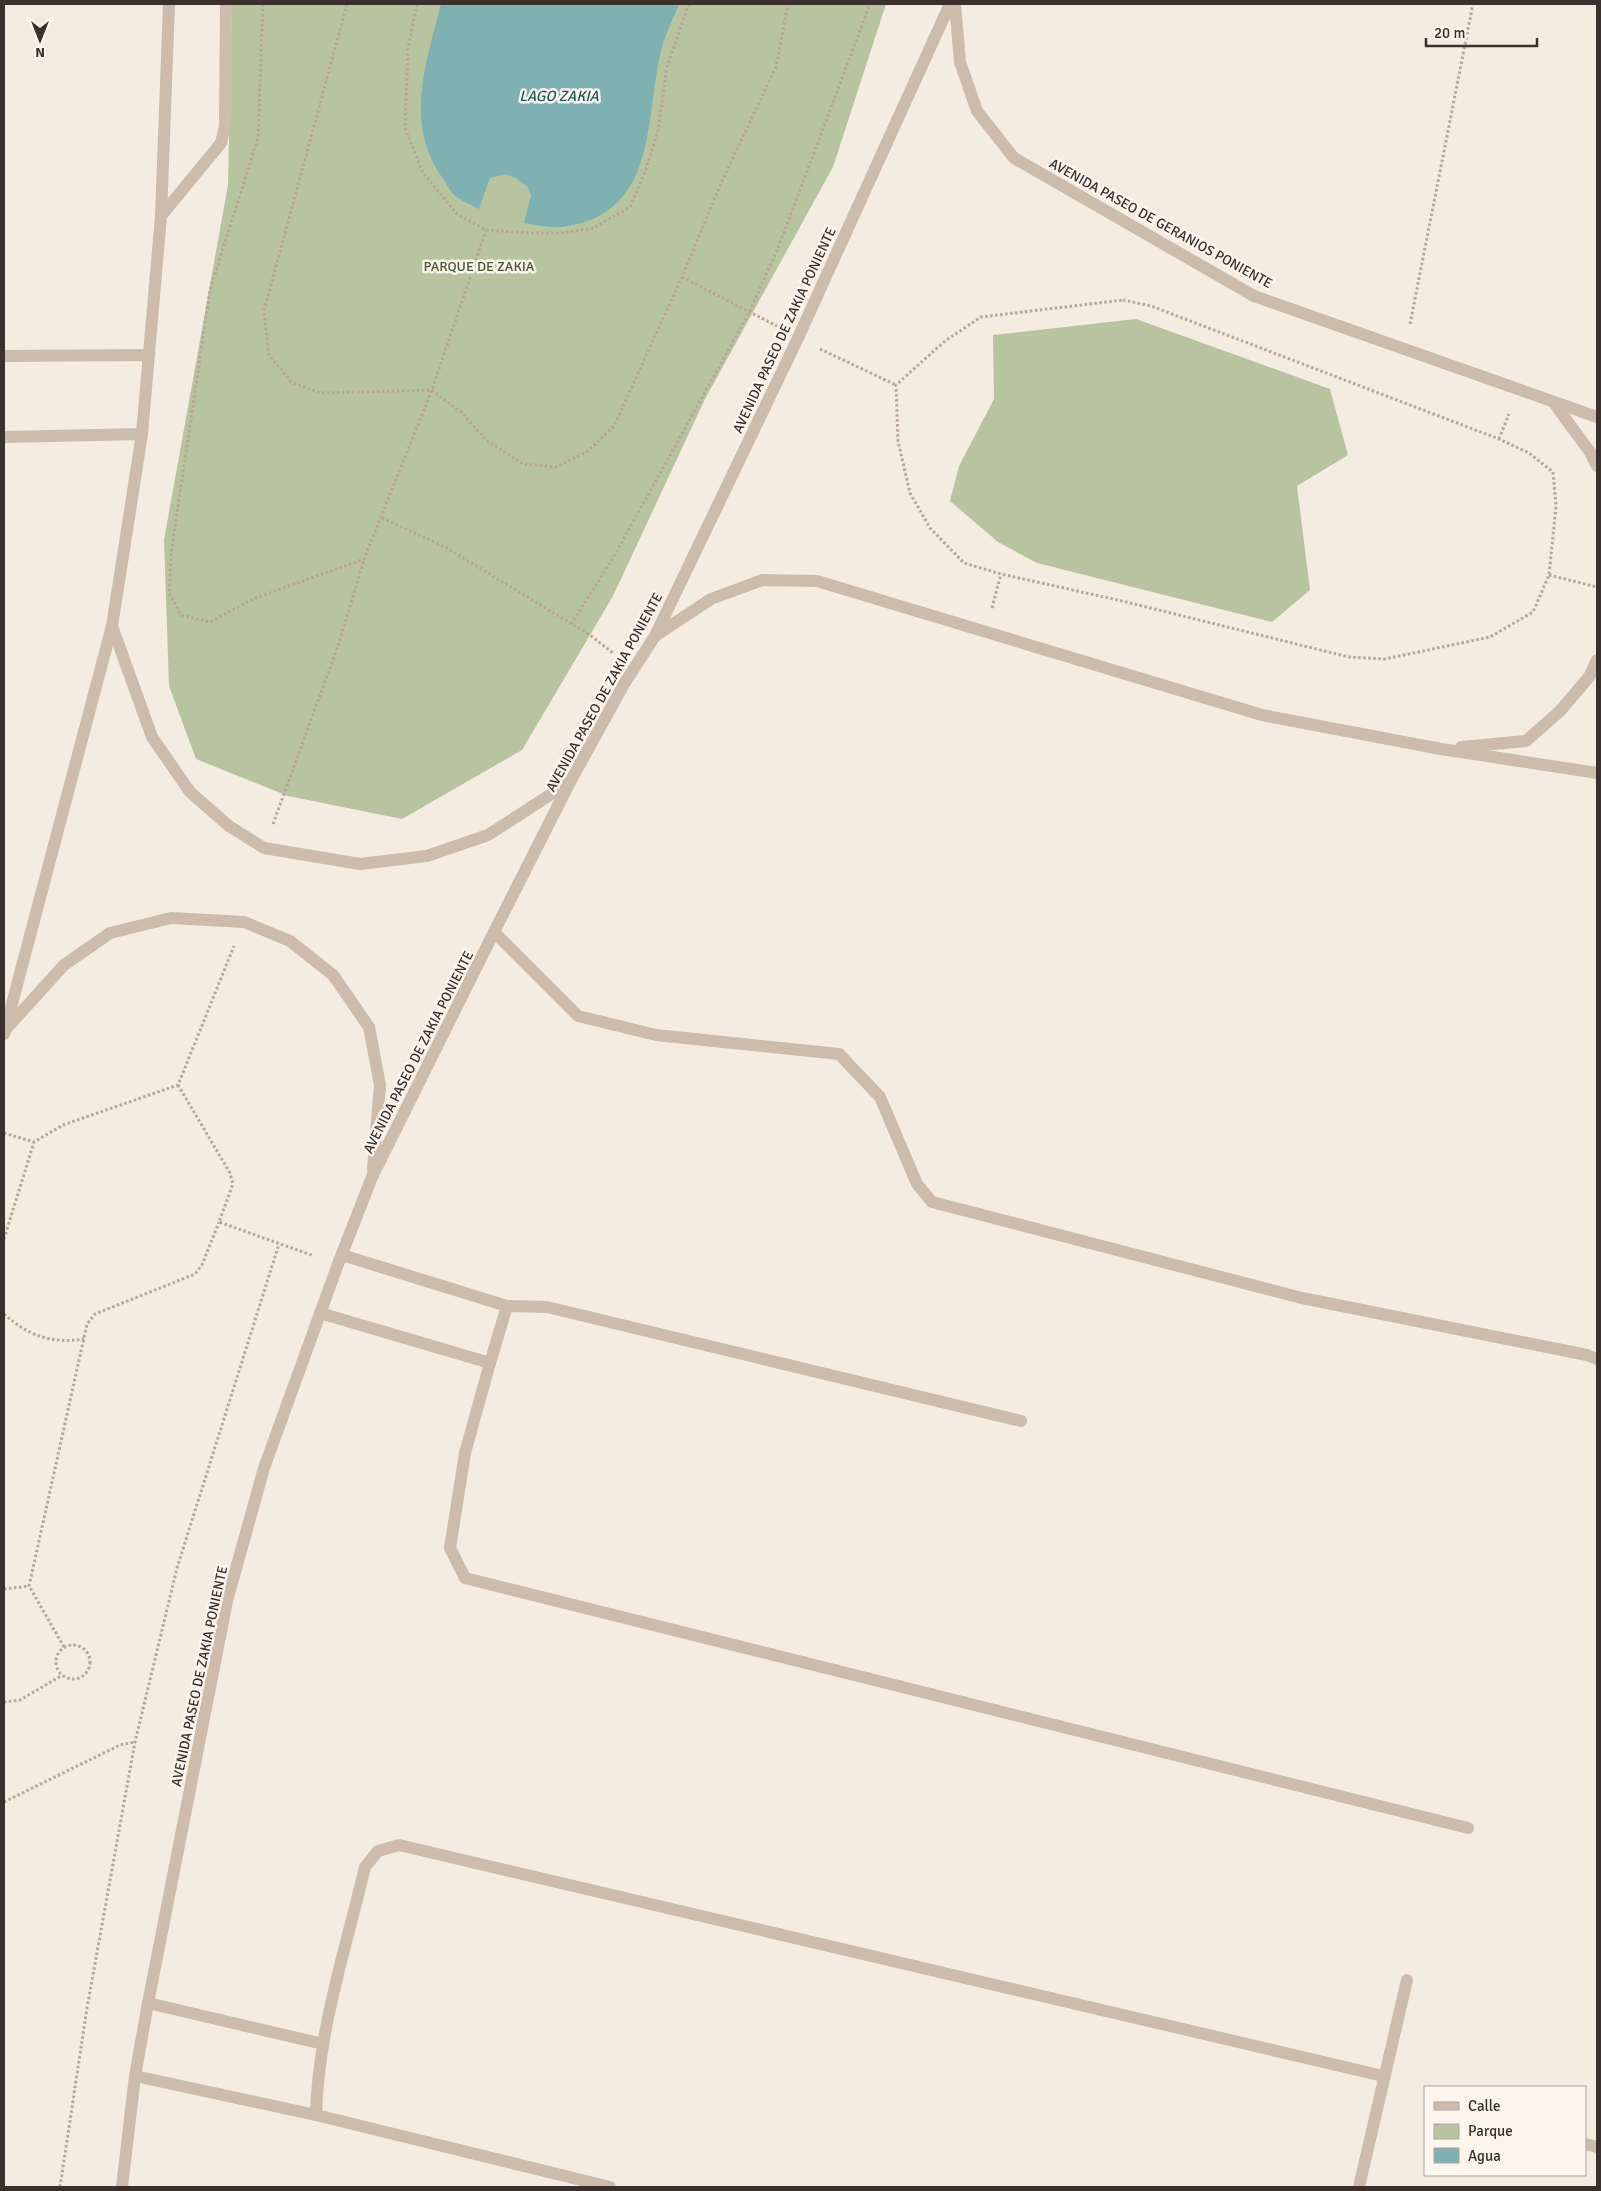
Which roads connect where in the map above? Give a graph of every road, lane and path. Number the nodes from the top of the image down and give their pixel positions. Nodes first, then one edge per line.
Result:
1 (169, 4) edge
2 (226, 4) edge
3 (263, 4) edge
4 (347, 4) edge
5 (417, 4) edge
6 (689, 4) edge
7 (788, 4) edge
8 (870, 4) edge
9 (950, 4) edge
10 (955, 4) edge
11 (1473, 4) edge
12 (161, 216) junction
13 (486, 230) junction
14 (682, 278) junction
15 (750, 310) junction
16 (798, 338) junction
17 (1405, 350) junction
18 (149, 355) junction
19 (4, 356) edge
20 (896, 385) junction
21 (432, 390) junction
22 (1554, 403) junction
23 (1597, 417) edge
24 (142, 434) junction
25 (4, 437) edge
26 (1597, 466) edge
27 (382, 518) junction
28 (364, 560) junction
29 (1001, 574) junction
30 (1549, 575) junction
31 (1597, 587) edge
32 (572, 624) junction
33 (112, 626) junction
34 (986, 633) junction
35 (590, 635) dead end
36 (654, 636) junction
37 (1597, 660) edge
38 (1441, 749) junction
39 (1597, 773) edge
40 (570, 782) junction
41 (264, 848) junction
42 (244, 922) junction
43 (494, 932) junction
44 (4, 1033) edge
45 (178, 1085) junction
46 (4, 1133) edge
47 (34, 1142) junction
48 (372, 1177) junction
49 (220, 1222) junction
50 (4, 1239) edge
51 (280, 1244) junction
52 (340, 1259) junction
53 (507, 1306) junction
54 (320, 1313) junction
55 (4, 1314) edge
56 (84, 1339) junction
57 (1597, 1359) edge
58 (490, 1363) junction
59 (1021, 1421) dead end
60 (29, 1586) junction
61 (4, 1589) edge
62 (64, 1647) junction
63 (61, 1676) junction
64 (4, 1702) edge
65 (135, 1742) junction
66 (4, 1802) edge
67 (1468, 1828) dead end
68 (1407, 1980) dead end
69 (148, 2003) junction
70 (323, 2044) junction
71 (135, 2076) junction
72 (1383, 2076) junction
73 (316, 2115) junction
74 (60, 2187) edge
75 (122, 2187) edge
76 (610, 2187) edge
77 (1359, 2187) edge

1 - 12 street
2 - 12 street
3 - 28 path
4 - 21 path
5 - 13 path
6 - 13 path
7 - 14 path
8 - 15 path
9 - 16 street, AVENIDA PASEO DE ZAKIA PONIENTE
10 - 17 street, AVENIDA PASEO DE GERANIOS PONIENTE
11 - 17 path
12 - 18 street
13 - 21 path
14 - 15 path
14 - 21 path
15 - 32 path
16 - 20 path
16 - 36 street, AVENIDA PASEO DE ZAKIA PONIENTE
17 - 22 street, AVENIDA PASEO DE GERANIOS PONIENTE
18 - 19 street
18 - 24 street
20 - 29 path
20 - 30 path
21 - 27 path
22 - 23 street, AVENIDA PASEO DE GERANIOS PONIENTE
22 - 26 street
24 - 25 street
24 - 33 street
27 - 28 path
27 - 32 path
28 - 41 path
29 - 30 path
29 - 34 path
30 - 31 path
32 - 35 path
33 - 41 street
33 - 44 street
34 - 36 street
34 - 38 street
36 - 40 street, AVENIDA PASEO DE ZAKIA PONIENTE
37 - 38 street
38 - 39 street
40 - 41 street
40 - 43 street, AVENIDA PASEO DE ZAKIA PONIENTE
42 - 44 street
42 - 45 path
42 - 48 street
43 - 48 street, AVENIDA PASEO DE ZAKIA PONIENTE
43 - 57 street
45 - 47 path
45 - 49 path
46 - 47 path
47 - 50 path
48 - 52 street, AVENIDA PASEO DE ZAKIA PONIENTE
49 - 51 path
49 - 56 path
51 - 52 path
51 - 65 path
52 - 53 street
52 - 54 street, AVENIDA PASEO DE ZAKIA PONIENTE
53 - 58 street
53 - 59 street
54 - 58 street
54 - 69 street, AVENIDA PASEO DE ZAKIA PONIENTE
55 - 56 path
56 - 60 path
58 - 67 street
60 - 61 path
60 - 62 path
62 - 63 path
62 - 63 path
63 - 64 path
65 - 66 path
65 - 74 path
68 - 72 street
69 - 70 street
69 - 71 street, AVENIDA PASEO DE ZAKIA PONIENTE
70 - 72 street
70 - 73 street
71 - 73 street
71 - 75 street, AVENIDA PASEO DE ZAKIA PONIENTE
72 - 77 street
73 - 76 street

